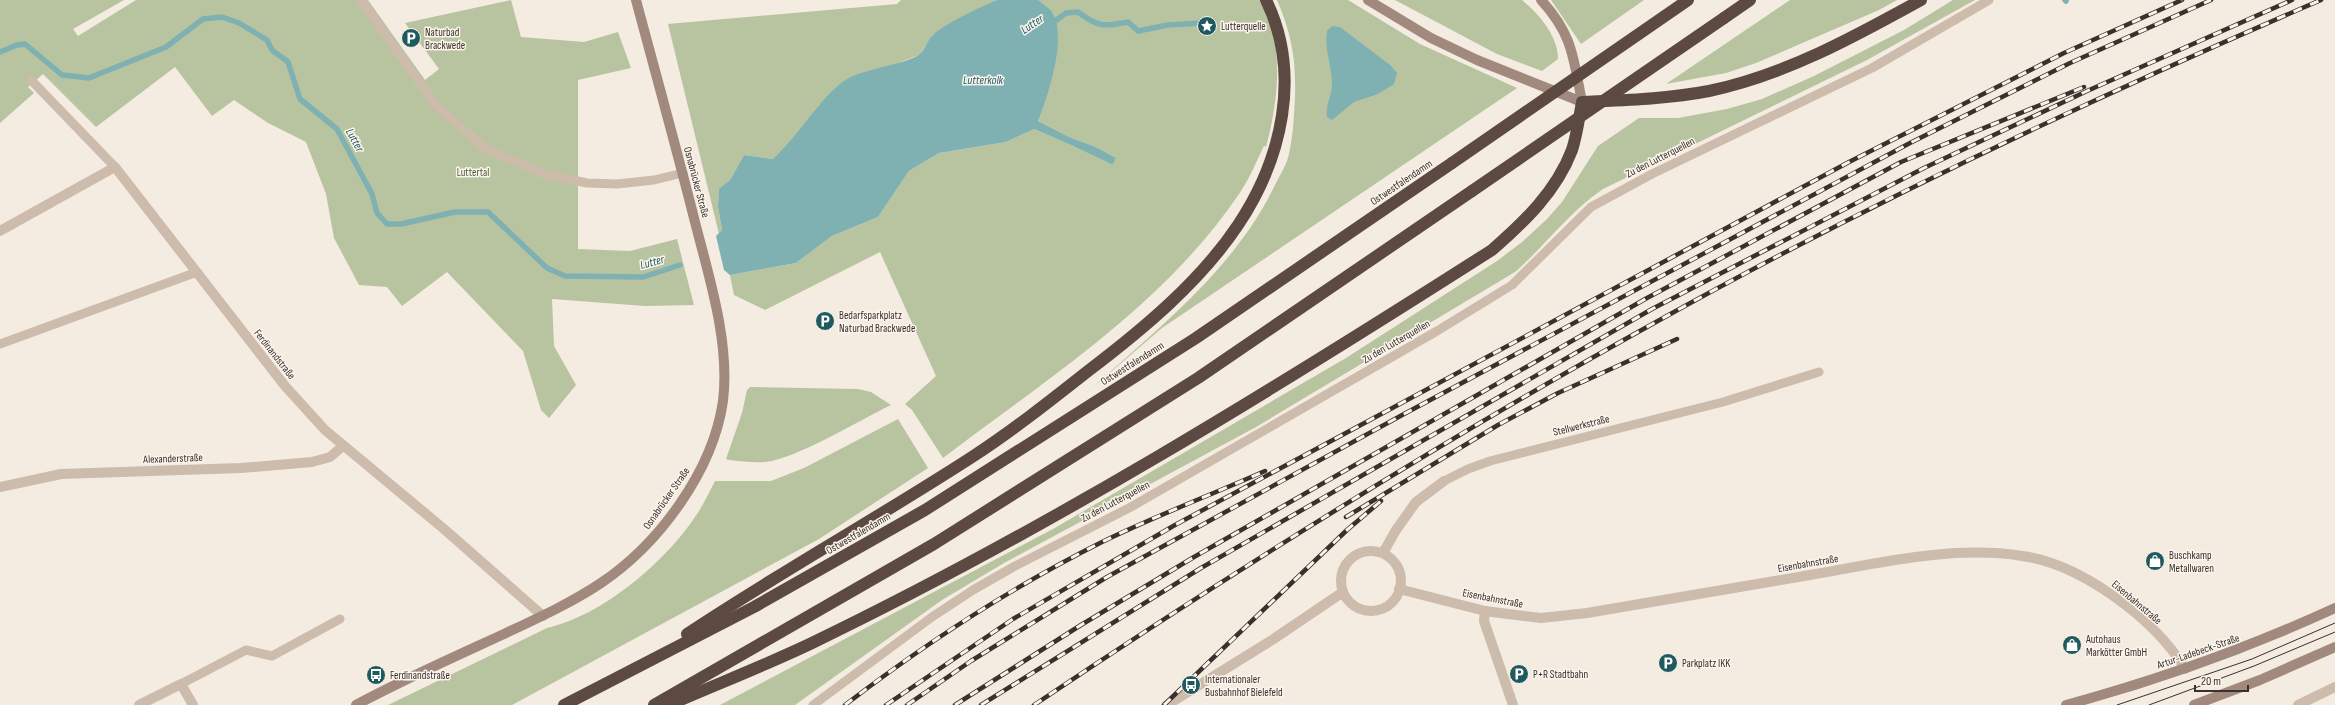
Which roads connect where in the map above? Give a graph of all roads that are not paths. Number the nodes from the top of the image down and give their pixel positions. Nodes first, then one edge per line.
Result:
1 (361, 0) edge
2 (636, 0) edge
3 (1266, 0) edge
4 (1368, 0) edge
5 (1541, 0) edge
6 (1688, 0) edge
7 (1750, 0) edge
8 (1920, 0) edge
9 (1989, 0) edge
10 (31, 80) dead end
11 (1582, 102) junction
12 (115, 167) junction
13 (682, 173) junction
14 (0, 231) edge
15 (197, 272) junction
16 (0, 344) edge
17 (1819, 372) dead end
18 (343, 446) junction
19 (1444, 481) joint
20 (0, 487) edge
21 (1384, 553) junction
22 (1400, 589) junction
23 (1343, 592) junction
24 (2335, 608) edge
25 (1486, 611) junction
26 (543, 616) junction
27 (340, 619) dead end
28 (2335, 647) edge
29 (642, 664) junction
30 (2185, 669) junction
31 (181, 684) junction
32 (2335, 687) edge
33 (2302, 703) edge
34 (139, 705) edge
35 (193, 705) edge
36 (356, 705) edge
37 (564, 705) edge
38 (654, 705) edge
39 (669, 705) edge
40 (813, 705) edge
41 (1167, 705) edge
42 (1513, 705) edge
43 (2066, 705) edge
44 (2194, 705) edge

1 - 13 lane
2 - 13 main road, Osnabrücker Straße
3 - 29 highway
4 - 11 main road
5 - 11 main road
6 - 29 highway, Ostwestfalendamm, bridge
7 - 38 highway, bridge
8 - 11 highway
9 - 40 lane, Zu den Lutterquellen
10 - 12 lane
11 - 39 highway
12 - 14 street
12 - 15 street, Ferdinandstraße
13 - 26 main road, Osnabrücker Straße
15 - 16 lane
15 - 18 street, Ferdinandstraße
17 - 19 lane, Stellwerkstraße
18 - 20 street, Alexanderstraße
18 - 26 street, Ferdinandstraße
19 - 21 street, Stellwerkstraße
21 - 22 street
21 - 23 street
22 - 23 street
22 - 25 street, Eisenbahnstraße
23 - 41 street
24 - 30 main road, Artur-Ladebeck-Straße
25 - 30 street, Eisenbahnstraße
25 - 42 street
26 - 36 main road, Osnabrücker Straße
27 - 31 lane
28 - 44 main road
29 - 37 highway, Ostwestfalendamm
30 - 43 main road, Artur-Ladebeck-Straße
31 - 34 street
31 - 35 street
32 - 33 street

